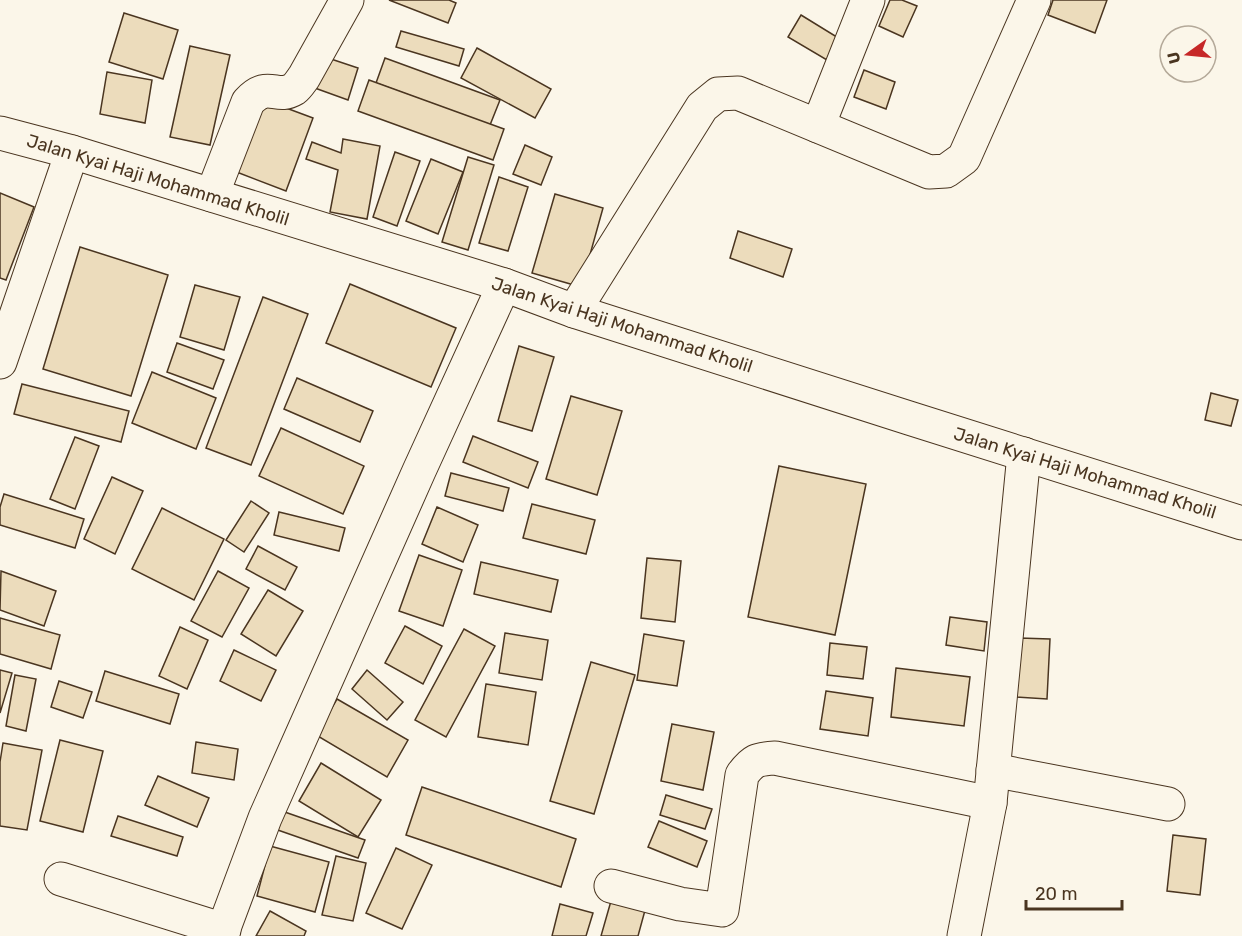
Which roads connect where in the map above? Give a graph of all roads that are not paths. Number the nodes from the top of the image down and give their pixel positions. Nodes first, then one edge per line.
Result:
1 (347, 0) edge
2 (868, 0) edge
3 (1034, 0) edge
4 (818, 126) junction
5 (0, 134) edge
6 (72, 152) junction
7 (212, 195) junction
8 (504, 285) junction
9 (574, 311) junction
10 (0, 363) edge
11 (1024, 454) junction
12 (1242, 523) edge
13 (993, 770) junction
14 (990, 803) junction
15 (1168, 804) dead end
16 (61, 879) dead end
17 (611, 886) dead end
18 (720, 923) edge
19 (222, 933) edge
20 (964, 936) edge

1 - 7 street
2 - 4 street
3 - 4 street
4 - 9 street
5 - 6 street, Jalan Kyai Haji Mohammad Kholil
6 - 7 street, Jalan Kyai Haji Mohammad Kholil
6 - 10 street
7 - 8 street, Jalan Kyai Haji Mohammad Kholil
8 - 9 street, Jalan Kyai Haji Mohammad Kholil
8 - 19 street
9 - 11 street, Jalan Kyai Haji Mohammad Kholil
11 - 12 street, Jalan Kyai Haji Mohammad Kholil
11 - 13 street
13 - 14 street
13 - 15 street
14 - 18 street
14 - 20 street
16 - 19 street
17 - 18 street

